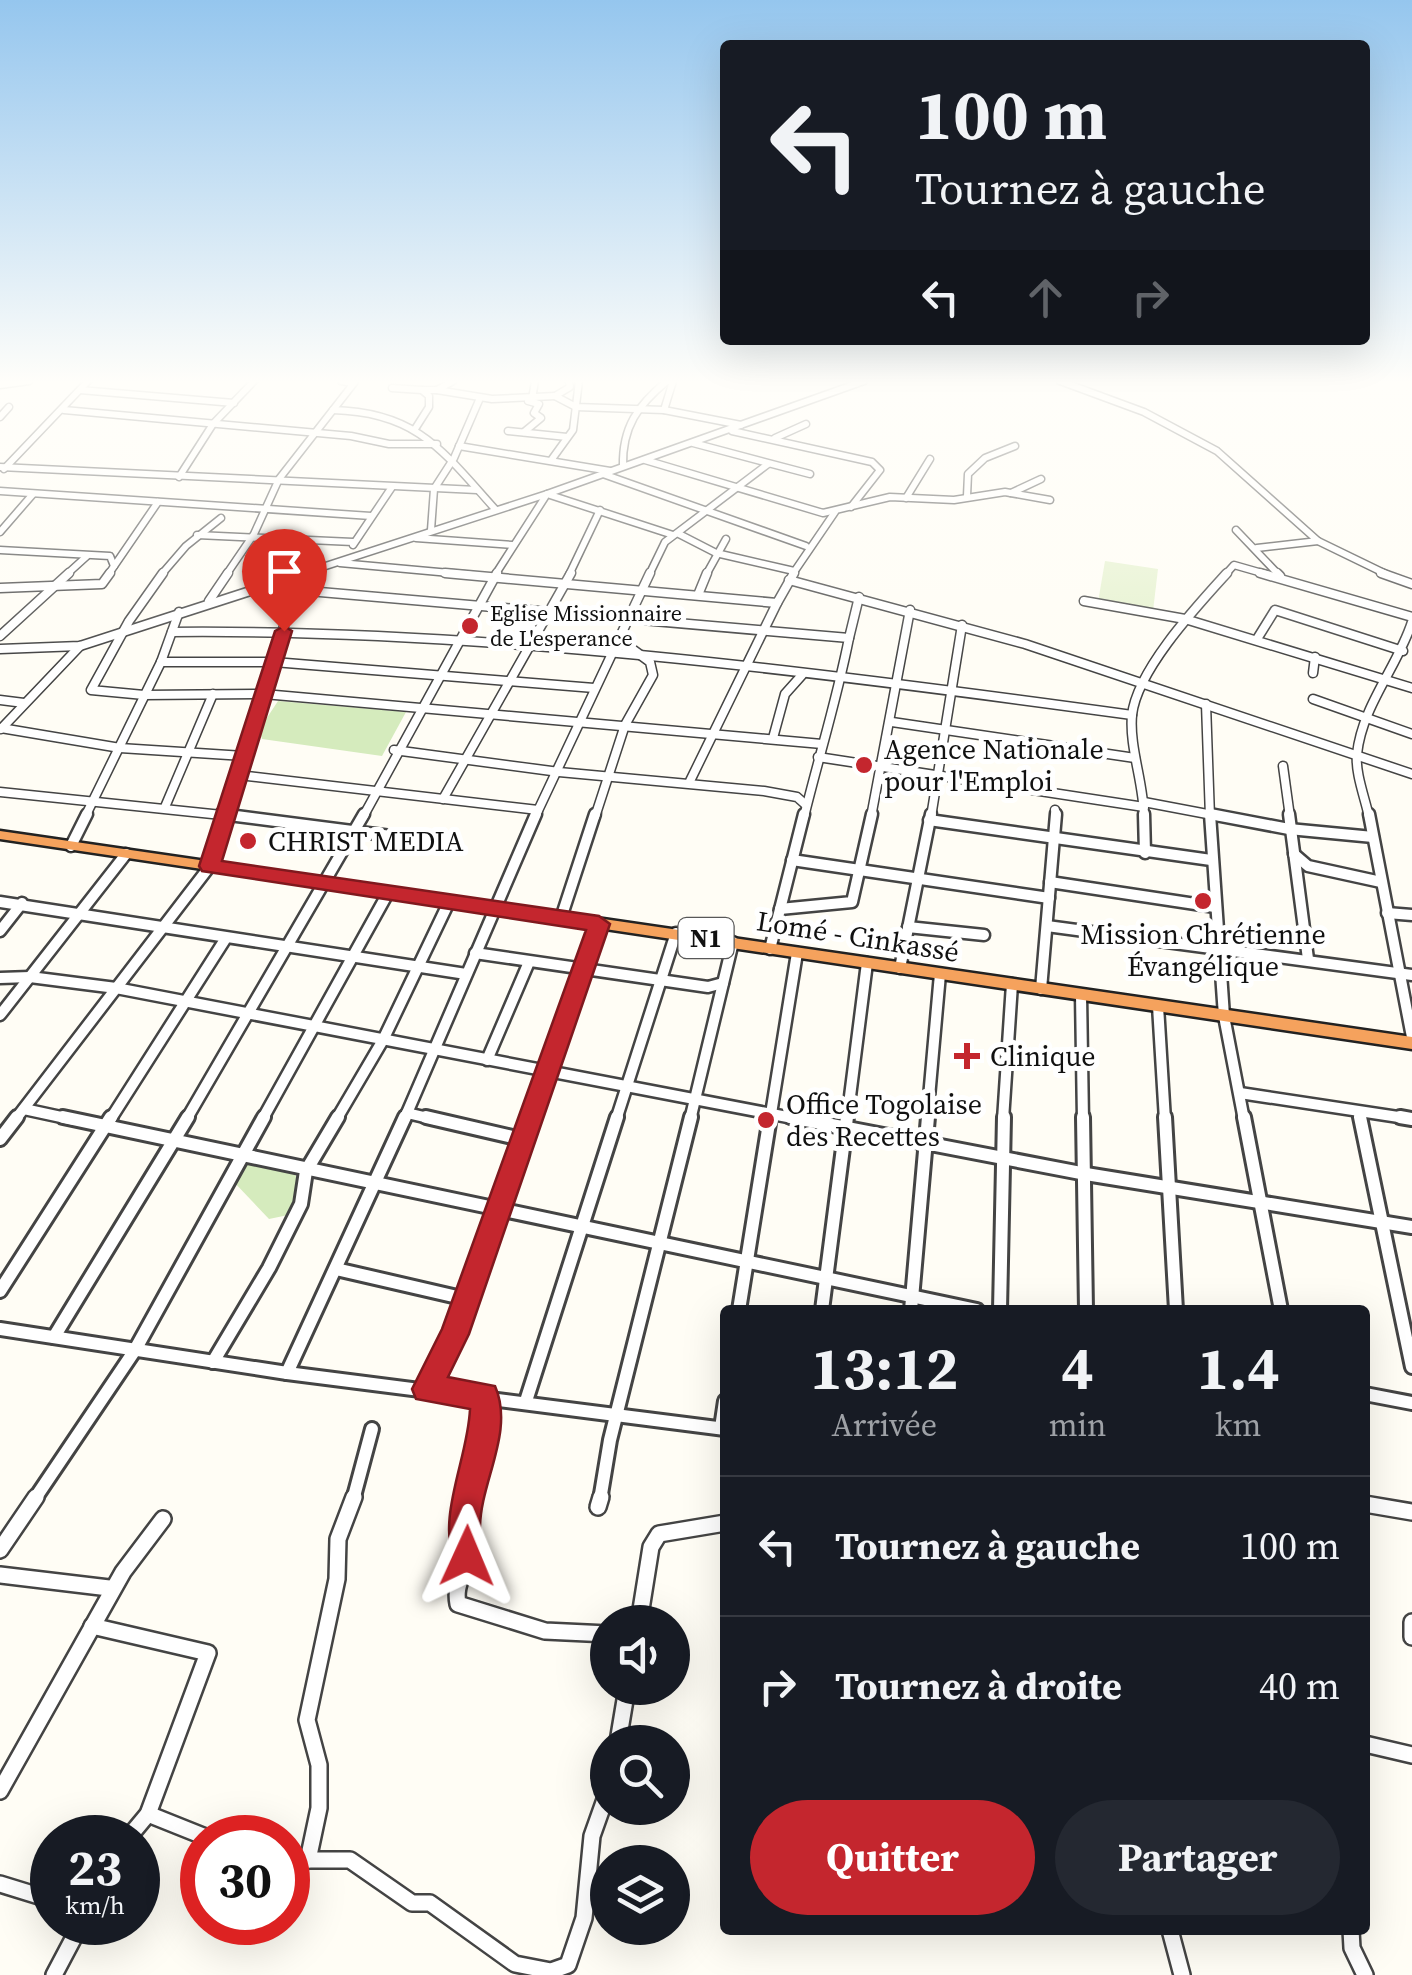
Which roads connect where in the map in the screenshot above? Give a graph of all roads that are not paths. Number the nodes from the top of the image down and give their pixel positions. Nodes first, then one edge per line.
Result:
1 (145, 473) edge
2 (181, 473) edge
3 (284, 473) edge
4 (445, 473) edge
5 (464, 473) edge
6 (603, 473) edge
7 (609, 473) edge
8 (684, 473) edge
9 (756, 473) edge
10 (878, 473) edge
11 (921, 473) edge
12 (969, 473) edge
13 (1244, 473) edge
14 (179, 477) junction
15 (1041, 479) dead end
16 (279, 480) junction
17 (392, 487) junction
18 (734, 489) junction
19 (434, 490) junction
20 (476, 490) junction
21 (0, 492) edge
22 (1010, 493) junction
23 (33, 494) junction
24 (547, 494) junction
25 (966, 496) junction
26 (906, 498) junction
27 (1050, 500) dead end
28 (158, 502) junction
29 (270, 506) junction
30 (850, 508) junction
31 (495, 510) junction
32 (600, 510) junction
33 (708, 512) junction
34 (835, 512) junction
35 (372, 516) junction
36 (221, 518) dead end
37 (432, 530) junction
38 (1236, 530) dead end
39 (0, 532) edge
40 (254, 534) junction
41 (676, 534) junction
42 (196, 535) junction
43 (410, 538) junction
44 (726, 539) dead end
45 (1318, 541) junction
46 (353, 542) junction
47 (512, 545) junction
48 (806, 546) junction
49 (1257, 548) junction
50 (0, 550) edge
51 (716, 553) junction
52 (87, 556) junction
53 (356, 556) junction
54 (334, 563) junction
55 (114, 566) junction
56 (794, 571) junction
57 (298, 573) junction
58 (494, 575) junction
59 (1280, 577) junction
60 (789, 580) junction
61 (563, 582) junction
62 (1412, 584) edge
63 (54, 586) junction
64 (0, 588) edge
65 (297, 590) junction
66 (640, 590) junction
67 (698, 595) junction
68 (859, 597) junction
69 (1084, 601) dead end
70 (208, 602) junction
71 (776, 603) junction
72 (477, 605) junction
73 (910, 610) junction
74 (179, 612) junction
75 (548, 613) junction
76 (1185, 620) junction
77 (1412, 620) edge
78 (626, 622) junction
79 (962, 625) junction
80 (123, 630) junction
81 (284, 631) junction
82 (172, 632) junction
83 (761, 632) junction
84 (0, 636) edge
85 (849, 638) junction
86 (1257, 639) junction
87 (620, 640) junction
88 (454, 644) junction
89 (80, 646) junction
90 (528, 648) junction
91 (0, 650) edge
92 (1404, 651) junction
93 (1315, 657) junction
94 (613, 658) junction
95 (161, 662) junction
96 (274, 662) junction
97 (650, 662) junction
98 (670, 664) junction
99 (742, 670) junction
100 (1313, 673) dead end
101 (437, 674) junction
102 (653, 675) junction
103 (802, 675) junction
104 (839, 678) junction
105 (1387, 680) junction
106 (509, 681) junction
107 (895, 684) junction
108 (1144, 684) junction
109 (594, 688) junction
110 (1412, 688) edge
111 (950, 690) junction
112 (213, 694) junction
113 (264, 694) junction
114 (144, 695) junction
115 (0, 700) edge
116 (1312, 700) dead end
117 (24, 703) junction
118 (1206, 704) junction
119 (417, 706) junction
120 (491, 714) junction
121 (1132, 715) junction
122 (1368, 720) junction
123 (579, 722) junction
124 (892, 722) junction
125 (624, 725) junction
126 (1, 728) edge
127 (948, 730) junction
128 (714, 731) junction
129 (1412, 734) edge
130 (773, 738) junction
131 (822, 744) junction
132 (120, 748) junction
133 (394, 750) junction
134 (186, 755) junction
135 (1357, 755) junction
136 (244, 756) junction
137 (818, 757) junction
138 (1136, 758) junction
139 (464, 761) junction
140 (884, 764) junction
141 (1283, 766) dead end
142 (559, 772) junction
143 (239, 774) junction
144 (1412, 774) edge
145 (936, 775) junction
146 (611, 776) junction
147 (690, 782) junction
148 (374, 788) junction
149 (0, 792) edge
150 (443, 799) junction
151 (92, 801) junction
152 (1144, 805) junction
153 (806, 806) junction
154 (165, 807) junction
155 (538, 810) junction
156 (1054, 810) dead end
157 (1211, 814) junction
158 (226, 815) junction
159 (929, 820) junction
160 (1290, 828) junction
161 (352, 829) junction
162 (1372, 837) junction
163 (3, 839) edge
164 (422, 840) dead end
165 (1053, 842) junction
166 (71, 846) junction
167 (1145, 853) junction
168 (1293, 853) junction
169 (126, 854) junction
170 (792, 860) junction
171 (1211, 860) junction
172 (210, 866) junction
173 (860, 870) junction
174 (918, 879) junction
175 (325, 882) junction
176 (1050, 882) junction
177 (1381, 882) junction
178 (388, 893) junction
179 (1049, 898) junction
180 (0, 902) edge
181 (449, 902) junction
182 (22, 904) junction
183 (1215, 907) junction
184 (494, 908) junction
185 (780, 910) junction
186 (81, 914) junction
187 (1386, 914) junction
188 (1412, 915) edge
189 (561, 918) junction
190 (599, 924) junction
191 (1047, 926) junction
192 (908, 927) junction
193 (166, 928) junction
194 (0, 931) edge
195 (676, 933) junction
196 (984, 935) dead end
197 (226, 938) junction
198 (734, 942) junction
199 (290, 948) junction
200 (770, 948) junction
201 (1220, 949) junction
202 (475, 953) junction
203 (797, 953) junction
204 (355, 956) junction
205 (1308, 959) junction
206 (529, 962) junction
207 (866, 963) junction
208 (419, 966) junction
209 (900, 968) junction
210 (583, 970) junction
211 (1397, 970) junction
212 (466, 974) junction
213 (940, 974) junction
214 (1412, 975) edge
215 (30, 976) junction
216 (0, 978) edge
217 (659, 980) junction
218 (723, 983) junction
219 (1012, 984) junction
220 (116, 988) junction
221 (1041, 989) junction
222 (1081, 994) junction
223 (183, 1001) junction
224 (1158, 1006) junction
225 (246, 1014) junction
226 (0, 1015) edge
227 (1224, 1016) junction
228 (312, 1027) junction
229 (383, 1040) junction
230 (1412, 1040) edge
231 (434, 1050) junction
232 (488, 1060) junction
233 (547, 1072) junction
234 (625, 1087) junction
235 (1240, 1093) junction
236 (692, 1100) junction
237 (24, 1110) junction
238 (1359, 1112) junction
239 (775, 1113) junction
240 (407, 1114) junction
241 (1412, 1119) edge
242 (102, 1128) junction
243 (844, 1128) junction
244 (0, 1139) edge
245 (521, 1139) junction
246 (176, 1140) junction
247 (925, 1143) junction
248 (241, 1154) junction
249 (1001, 1158) junction
250 (306, 1171) junction
251 (1086, 1174) junction
252 (374, 1182) junction
253 (1165, 1186) junction
254 (1262, 1204) junction
255 (496, 1211) junction
256 (1381, 1222) junction
257 (582, 1227) junction
258 (1412, 1227) edge
259 (663, 1244) junction
260 (746, 1264) junction
261 (336, 1268) junction
262 (826, 1281) junction
263 (0, 1290) edge
264 (466, 1300) junction
265 (910, 1304) edge
266 (740, 1305) edge
267 (823, 1305) edge
268 (1000, 1305) edge
269 (1086, 1305) edge
270 (1176, 1305) edge
271 (1280, 1305) edge
272 (0, 1329) edge
273 (54, 1337) junction
274 (135, 1350) junction
275 (213, 1362) junction
276 (1412, 1367) edge
277 (287, 1373) junction
278 (427, 1389) junction
279 (1370, 1395) edge
280 (485, 1396) junction
281 (526, 1401) junction
282 (1412, 1403) edge
283 (619, 1414) junction
284 (720, 1428) edge
285 (372, 1429) dead end
286 (1370, 1505) edge
287 (598, 1507) dead end
288 (1412, 1512) edge
289 (162, 1520) dead end
290 (720, 1524) edge
291 (0, 1550) edge
292 (0, 1575) edge
293 (109, 1588) junction
294 (641, 1605) edge
295 (1412, 1622) edge
296 (92, 1626) junction
297 (590, 1633) edge
298 (1412, 1637) edge
299 (1370, 1745) edge
300 (1412, 1755) edge
301 (0, 1792) edge
302 (148, 1814) joint
303 (596, 1825) edge
304 (180, 1827) edge
305 (310, 1851) edge
306 (310, 1860) edge
307 (0, 1884) edge
308 (30, 1893) edge
309 (1171, 1935) edge
310 (1351, 1935) edge
311 (70, 1945) edge
312 (562, 1970) edge
313 (54, 1975) edge
314 (1182, 1975) edge
315 (1365, 1975) edge

1 - 14 street
2 - 14 street
3 - 16 street
4 - 19 street
5 - 20 street
6 - 24 street
7 - 33 street
8 - 18 street
9 - 18 street
10 - 30 street
11 - 26 street
12 - 25 street
13 - 45 street
14 - 16 street
15 - 22 street
16 - 17 street
16 - 29 street
17 - 19 street
17 - 35 street
18 - 33 street
18 - 34 street
19 - 20 street
19 - 37 street
20 - 31 street
21 - 23 street
22 - 25 street
22 - 27 street
23 - 28 street
23 - 39 street
24 - 31 street
24 - 32 street
24 - 47 street
25 - 26 street
26 - 30 street
28 - 29 street
28 - 55 street
29 - 35 street
29 - 40 street
30 - 34 street
31 - 37 street
32 - 41 street
32 - 61 street
33 - 41 street
33 - 48 street
34 - 48 street
35 - 46 street
36 - 42 street
37 - 43 street
38 - 49 street
40 - 42 street
40 - 46 street
40 - 70 street
41 - 51 street
41 - 66 street
42 - 80 street
43 - 47 street
43 - 53 street
44 - 51 street
45 - 49 street
45 - 62 street
46 - 53 street
47 - 58 street
48 - 56 street
49 - 59 street
50 - 52 street
51 - 56 street
51 - 67 street
52 - 55 street
52 - 63 street
53 - 54 street
54 - 57 street
54 - 58 street
55 - 63 street
56 - 60 street
57 - 65 street
57 - 70 street
58 - 61 street
58 - 72 street
59 - 76 street
59 - 77 street
60 - 68 street
60 - 71 street
61 - 66 street
61 - 75 street
63 - 64 street
63 - 84 street
65 - 72 street
65 - 81 street
66 - 67 street
66 - 78 street
67 - 71 street
68 - 73 street
68 - 85 street
69 - 76 street
70 - 74 street
71 - 83 street
72 - 75 street
72 - 88 street
73 - 79 street
73 - 107 street
74 - 80 street
74 - 82 street
75 - 78 street
75 - 90 street
76 - 86 street
76 - 108 street
77 - 92 street
78 - 83 street
78 - 87 street
79 - 108 street
79 - 111 street
80 - 89 street
80 - 114 street
81 - 82 street
81 - 88 street
81 - 96 street
82 - 95 street
83 - 85 street
83 - 99 street
85 - 104 street
86 - 92 street
86 - 93 street
87 - 94 street
87 - 97 street
88 - 90 street
88 - 101 street
89 - 91 street
89 - 117 street
90 - 94 street
90 - 106 street
92 - 105 street
93 - 100 street
93 - 105 street
94 - 97 street
94 - 109 street
95 - 96 street
95 - 114 street
96 - 101 street
96 - 113 street
97 - 98 street
97 - 102 street
98 - 99 street
98 - 102 street
99 - 103 street
99 - 128 street
101 - 106 street
101 - 119 street
102 - 125 street
103 - 104 street
103 - 130 street
104 - 107 street
104 - 131 street
105 - 110 street
105 - 122 street
106 - 109 street
106 - 120 street
107 - 111 street
107 - 124 street
108 - 118 street
108 - 121 street
109 - 123 street
111 - 121 street
111 - 127 street
112 - 113 street
112 - 114 street
112 - 134 street
113 - 119 street
113 - 136 street
114 - 132 street
115 - 117 street
116 - 122 street
117 - 126 street
118 - 135 street
118 - 157 street
119 - 120 street
119 - 133 street
120 - 123 street
120 - 139 street
121 - 138 street
122 - 129 street
122 - 135 street
123 - 125 street
123 - 142 street
124 - 127 street
124 - 140 street
125 - 128 street
125 - 146 street
126 - 132 street
127 - 138 street
127 - 145 street
128 - 130 street
128 - 147 street
130 - 131 street
131 - 137 street
132 - 134 street
132 - 151 street
133 - 139 street
133 - 148 street
134 - 136 street
134 - 154 street
135 - 144 street
135 - 162 street
136 - 143 street
137 - 140 street
137 - 153 street
138 - 152 street
139 - 142 street
139 - 150 street
140 - 145 street
140 - 173 street
141 - 160 street
142 - 146 street
142 - 155 street
143 - 148 street
143 - 158 street
145 - 152 street
145 - 159 street
146 - 147 street
146 - 189 street
147 - 153 street
148 - 150 street
148 - 161 street
149 - 151 street
150 - 155 street
151 - 154 street
151 - 166 street
152 - 157 street
152 - 167 street
153 - 170 street
154 - 158 street
155 - 184 street
156 - 165 street
157 - 160 street
157 - 171 street
158 - 161 street
158 - 172 street
159 - 165 street
159 - 174 street
160 - 162 street
160 - 168 street
161 - 164 street
161 - 175 street
162 - 177 street
163 - 166 highway, Lomé - Cinkassé / N1
165 - 167 street
165 - 176 street
166 - 169 highway, Lomé - Cinkassé / N1
167 - 171 street
168 - 177 street
168 - 205 street
169 - 172 highway, Lomé - Cinkassé / N1
169 - 186 street
170 - 173 street
170 - 185 street
171 - 183 street
172 - 175 highway, Lomé - Cinkassé / N1
172 - 193 street
173 - 174 street
173 - 185 street
174 - 179 street
174 - 192 street
175 - 178 highway, Lomé - Cinkassé / N1
175 - 199 street
176 - 179 street
176 - 183 street
177 - 187 street
178 - 181 highway, Lomé - Cinkassé / N1
178 - 204 street
179 - 191 street
180 - 182 street
181 - 184 highway, Lomé - Cinkassé / N1
181 - 208 street
182 - 186 street
182 - 194 street
183 - 201 street
184 - 189 highway, Lomé - Cinkassé / N1
184 - 202 street
185 - 200 street
186 - 193 street
186 - 215 street
187 - 188 street
187 - 211 street
189 - 190 highway, Lomé - Cinkassé / N1
190 - 195 highway, Lomé - Cinkassé / N1
190 - 210 street
191 - 201 street
191 - 221 street
192 - 196 street
192 - 209 street
193 - 197 street
193 - 220 street
195 - 198 highway, Lomé - Cinkassé / N1
195 - 217 street
197 - 199 street
197 - 223 street
198 - 200 highway, Lomé - Cinkassé / N1
198 - 218 street
199 - 204 street
199 - 225 street
200 - 203 highway, Lomé - Cinkassé / N1
201 - 205 street
201 - 227 street
202 - 206 street
202 - 212 street
203 - 207 highway, Lomé - Cinkassé / N1
203 - 239 street
204 - 208 street
204 - 228 street
205 - 211 street
206 - 210 street
206 - 232 street
207 - 209 highway, Lomé - Cinkassé / N1
207 - 243 street
208 - 212 street
208 - 229 street
209 - 213 highway, Lomé - Cinkassé / N1
210 - 217 street
210 - 233 street
211 - 214 street
211 - 230 street
212 - 231 street
213 - 219 highway, Lomé - Cinkassé / N1
213 - 247 street
215 - 216 street
215 - 220 street
215 - 226 street
217 - 218 street
217 - 234 street
218 - 236 street
219 - 221 highway, Lomé - Cinkassé / N1
219 - 249 street
220 - 223 street
220 - 237 street
221 - 222 highway, Lomé - Cinkassé / N1
222 - 224 highway, Lomé - Cinkassé / N1
222 - 251 street
223 - 225 street
223 - 242 street
224 - 227 highway, Lomé - Cinkassé / N1
224 - 253 street
225 - 228 street
225 - 246 street
227 - 230 highway, Lomé - Cinkassé / N1
227 - 235 street
228 - 229 street
228 - 248 street
229 - 231 street
229 - 250 street
231 - 232 street
231 - 240 street
232 - 233 street
233 - 234 street
233 - 245 street
234 - 236 street
234 - 257 street
235 - 238 street
235 - 254 street
236 - 239 street
236 - 259 street
237 - 242 street
237 - 244 street
238 - 241 street
238 - 256 street
239 - 243 street
239 - 260 street
240 - 245 street
240 - 252 street
242 - 246 street
242 - 263 street
243 - 247 street
243 - 262 street
245 - 255 street
246 - 248 street
246 - 273 street
247 - 249 street
247 - 265 street
248 - 250 street
248 - 274 street
249 - 251 street
249 - 268 street
250 - 252 street
250 - 275 street
251 - 253 street
251 - 269 street
252 - 255 street
252 - 261 street
253 - 254 street
253 - 270 street
254 - 256 street
254 - 271 street
255 - 257 street
255 - 264 street
256 - 258 street
256 - 276 street
257 - 259 street
257 - 281 street
259 - 260 street
259 - 283 street
260 - 262 street
260 - 266 street
261 - 264 street
261 - 277 street
262 - 265 street
262 - 267 street
264 - 278 street
272 - 273 street
273 - 274 street
274 - 275 street
274 - 291 street
275 - 277 street
277 - 278 street
278 - 280 street
279 - 282 street
280 - 281 street
280 - 297 street
281 - 283 street
283 - 284 street
283 - 287 street
285 - 305 street
286 - 288 street
289 - 293 street
290 - 294 street
292 - 293 street
293 - 296 street
295 - 298 street
296 - 301 street
296 - 302 street
299 - 300 street
302 - 304 street
303 - 312 street
306 - 312 street
307 - 308 street
309 - 314 street
310 - 315 street
311 - 313 street

